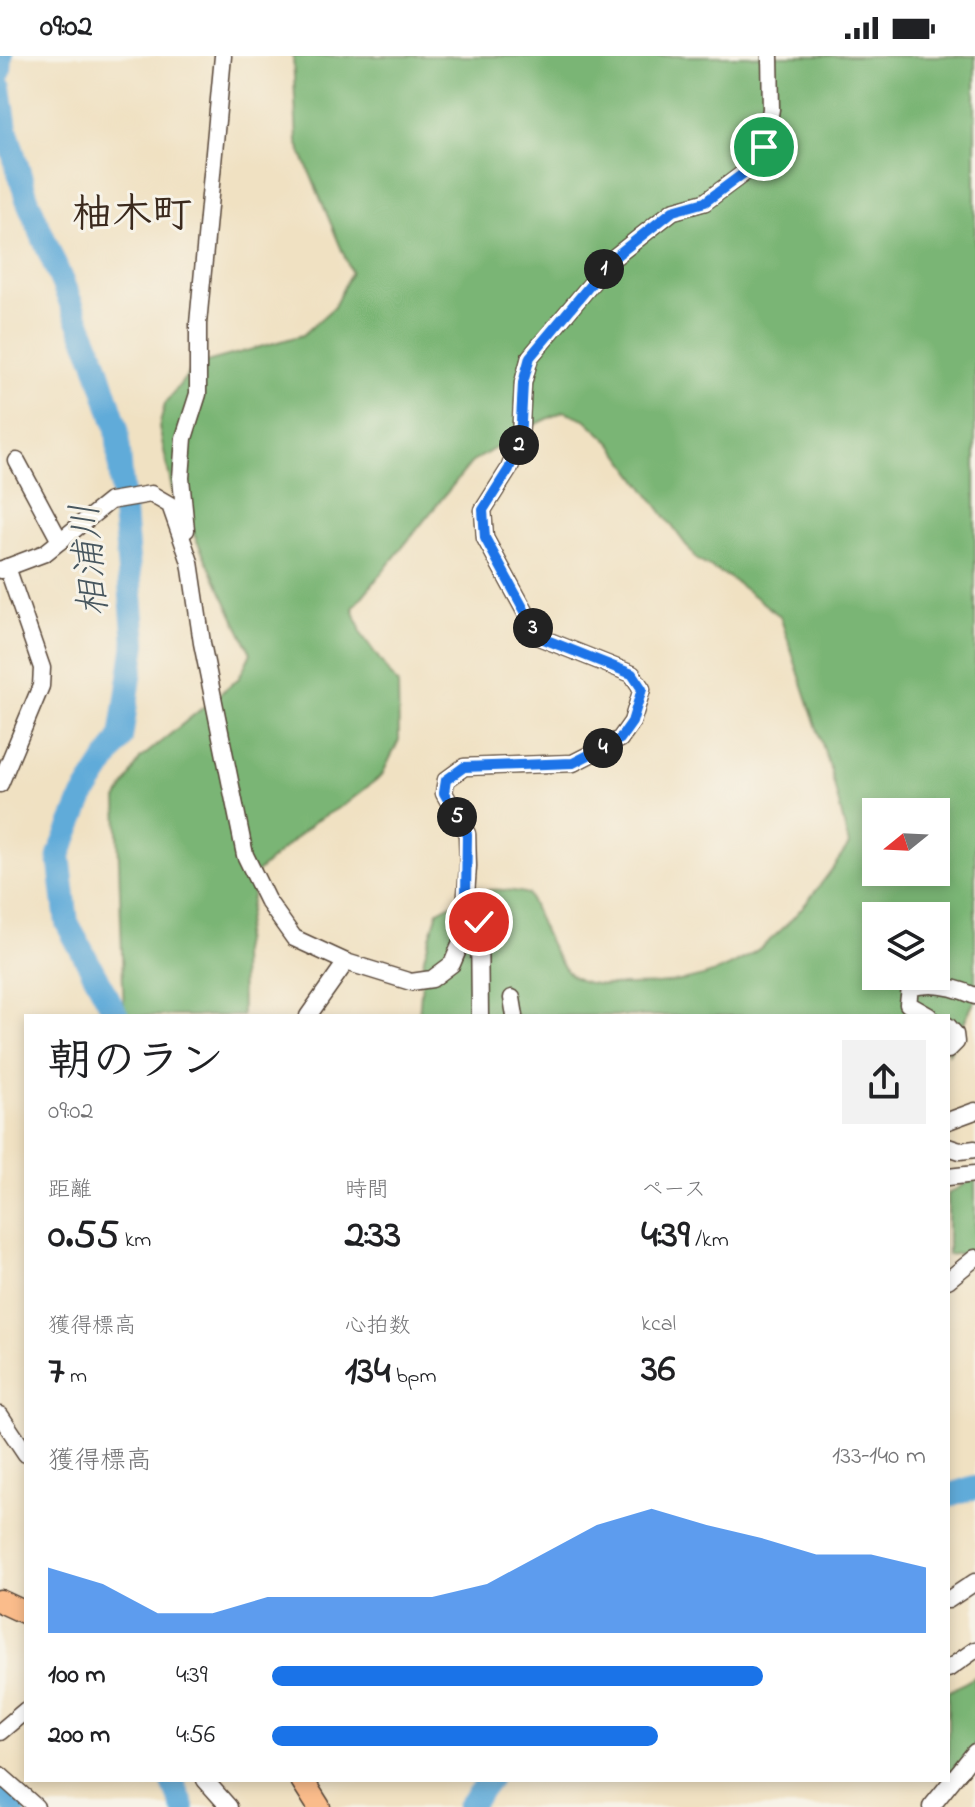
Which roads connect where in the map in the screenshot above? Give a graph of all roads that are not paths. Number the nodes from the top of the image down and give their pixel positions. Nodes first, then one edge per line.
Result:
1 (223, 56) edge
2 (770, 56) edge
3 (17, 461) dead end
4 (60, 541) junction
5 (185, 543) junction
6 (4, 568) edge
7 (0, 784) edge
8 (466, 895) junction
9 (346, 962) junction
10 (975, 996) edge
11 (512, 998) dead end
12 (309, 1014) edge
13 (480, 1014) edge
14 (515, 1014) edge
15 (926, 1014) edge
16 (950, 1028) edge
17 (950, 1048) edge
18 (975, 1111) edge
19 (950, 1120) edge
20 (950, 1148) edge
21 (975, 1149) edge
22 (975, 1174) edge
23 (950, 1177) edge
24 (975, 1258) edge
25 (950, 1278) edge
26 (0, 1415) edge
27 (24, 1451) edge
28 (975, 1582) edge
29 (950, 1599) edge
30 (0, 1601) edge
31 (24, 1612) edge
32 (975, 1650) edge
33 (950, 1668) edge
34 (24, 1712) edge
35 (0, 1732) edge
36 (975, 1752) edge
37 (0, 1775) edge
38 (207, 1782) edge
39 (303, 1782) edge
40 (36, 1807) edge
41 (229, 1807) edge
42 (319, 1807) edge
43 (931, 1807) edge

1 - 5 street
2 - 8 street
3 - 4 street
4 - 5 street
4 - 6 street
5 - 9 street
6 - 7 street
8 - 9 street
8 - 13 street
9 - 12 street
10 - 15 street
11 - 14 street
16 - 17 street
18 - 19 street
20 - 21 street
22 - 23 street
24 - 25 street
26 - 27 street
28 - 29 street
30 - 31 highway
32 - 33 street
34 - 35 street
36 - 43 street
37 - 40 street
38 - 41 street
39 - 42 highway

